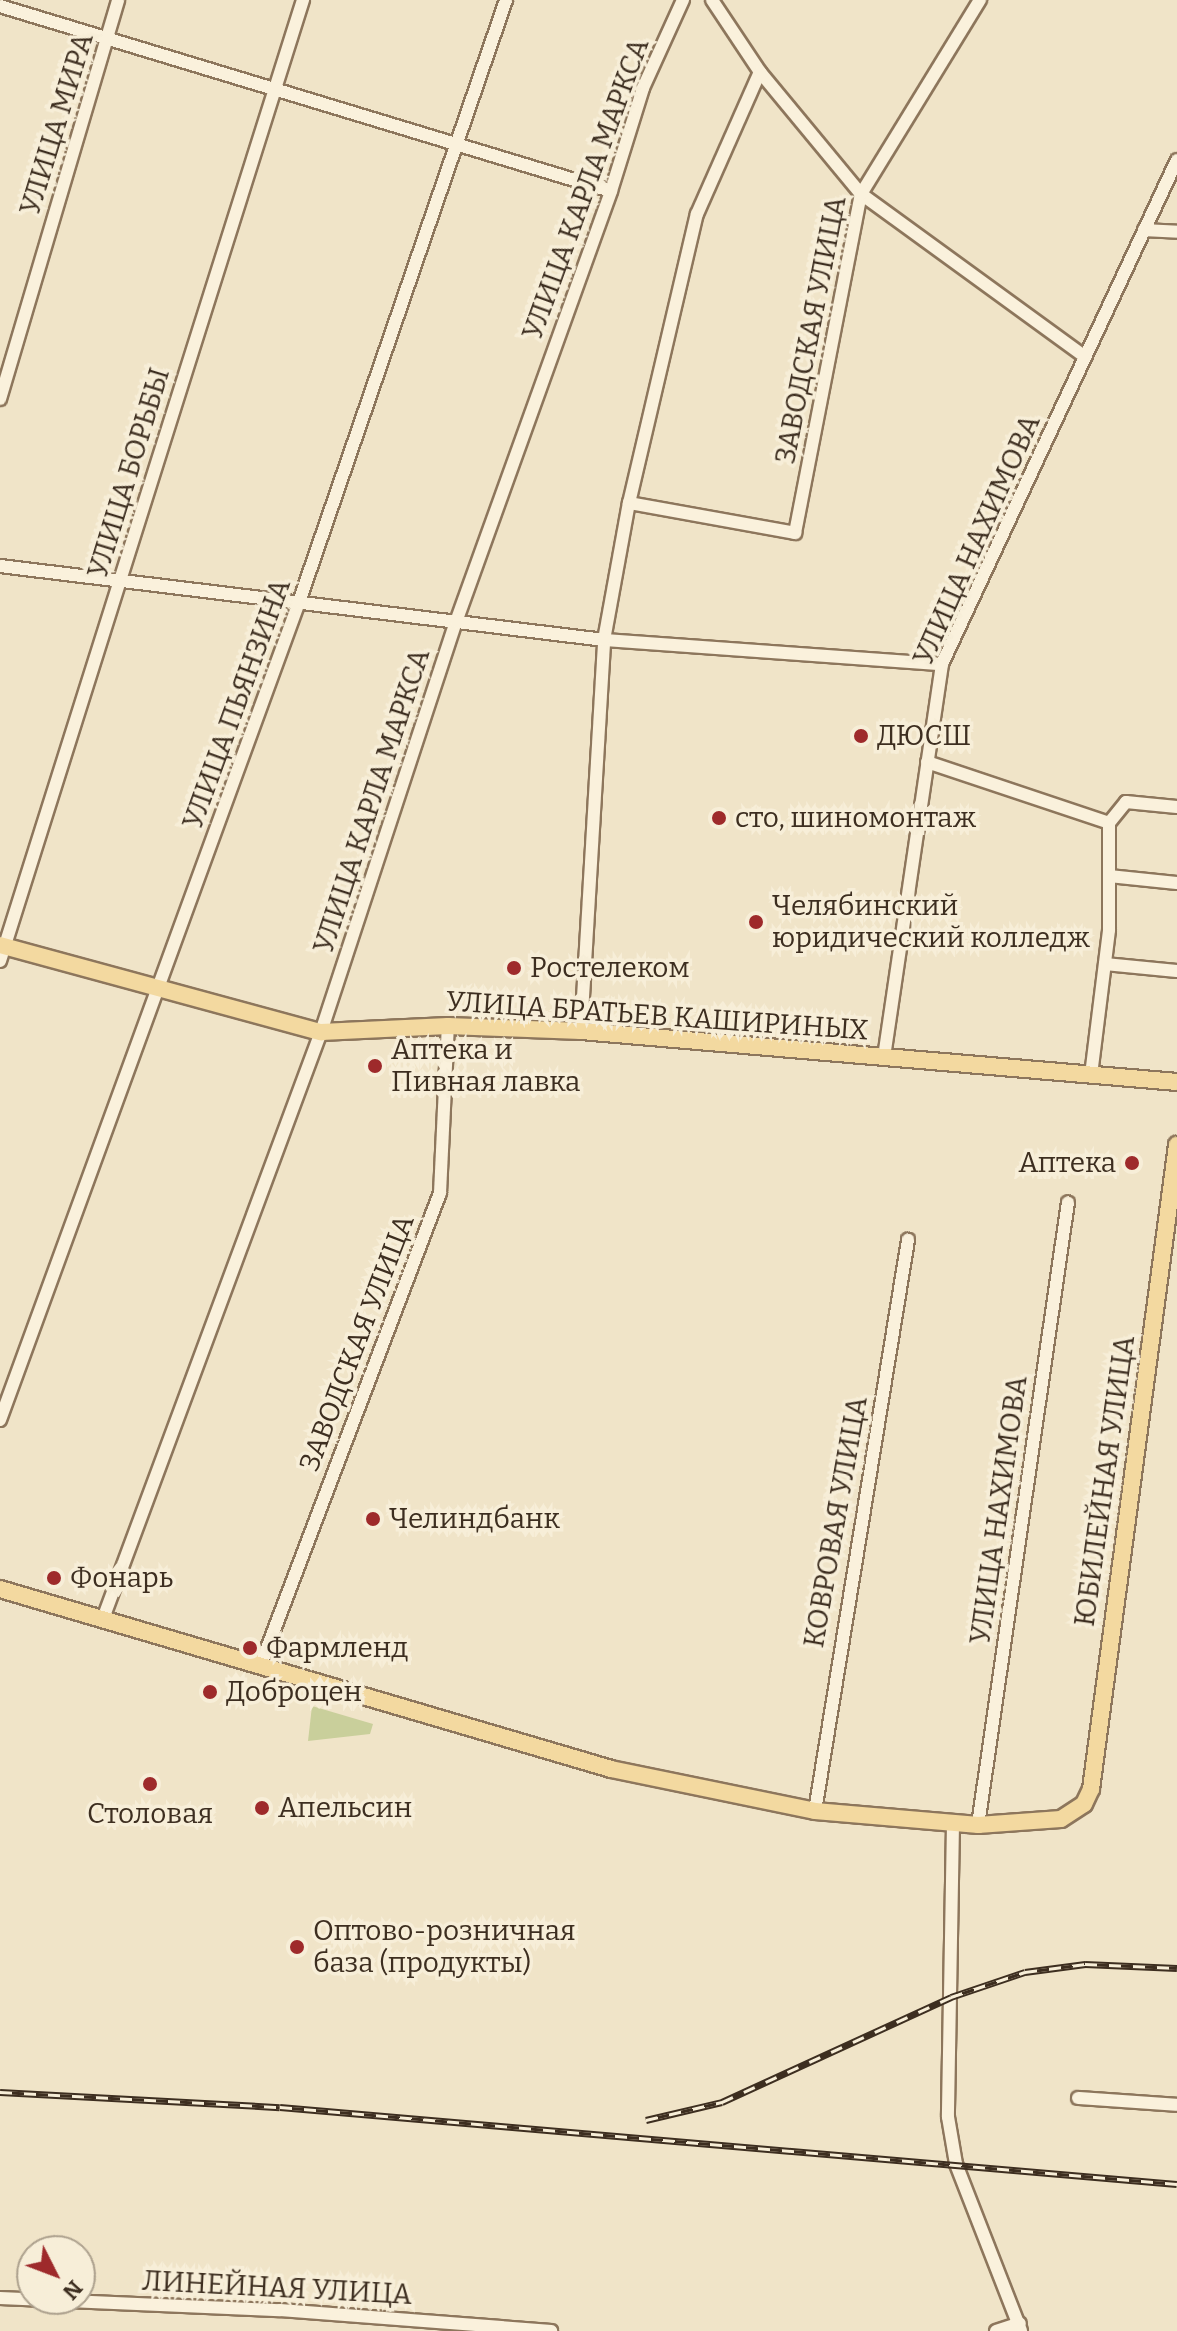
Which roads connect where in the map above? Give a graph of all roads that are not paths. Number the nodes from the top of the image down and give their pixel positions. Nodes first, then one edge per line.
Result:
1 (118, 0) edge
2 (303, 0) edge
3 (506, 0) edge
4 (683, 0) edge
5 (712, 0) edge
6 (980, 0) edge
7 (0, 6) edge
8 (108, 39) junction
9 (760, 72) junction
10 (275, 89) junction
11 (457, 142) junction
12 (1177, 160) edge
13 (611, 191) junction
14 (861, 194) junction
15 (1144, 230) junction
16 (1177, 232) edge
17 (1085, 357) junction
18 (0, 399) edge
19 (629, 503) junction
20 (0, 566) edge
21 (120, 580) junction
22 (299, 602) junction
23 (456, 622) junction
24 (604, 640) junction
25 (942, 664) junction
26 (927, 762) junction
27 (1177, 807) edge
28 (1109, 823) junction
29 (1109, 876) junction
30 (1177, 883) edge
31 (2, 951) edge
32 (1105, 964) junction
33 (1177, 971) edge
34 (161, 987) junction
35 (448, 1026) junction
36 (581, 1031) junction
37 (321, 1032) junction
38 (884, 1057) junction
39 (1091, 1075) junction
40 (1177, 1082) edge
41 (1177, 1145) edge
42 (1068, 1202) dead end
43 (908, 1240) dead end
44 (0, 1420) edge
45 (0, 1589) edge
46 (104, 1616) junction
47 (260, 1667) junction
48 (815, 1811) junction
49 (953, 1824) junction
50 (978, 1825) junction
51 (1078, 2098) dead end
52 (1177, 2105) edge
53 (0, 2298) edge
54 (353, 2315) junction
55 (1020, 2327) edge
56 (353, 2331) edge
57 (551, 2331) edge
58 (996, 2331) edge

1 - 8 street, УЛИЦА МИРА
2 - 10 street, УЛИЦА БОРЬБЫ
3 - 11 street, УЛИЦА ПЬЯНЗИНА
4 - 13 street, УЛИЦА КАРЛА МАРКСА
5 - 9 street
6 - 14 street, ЗАВОДСКАЯ УЛИЦА
7 - 8 street
8 - 10 street
8 - 18 street, УЛИЦА МИРА
9 - 14 street
9 - 19 street
10 - 11 street
10 - 21 street, УЛИЦА БОРЬБЫ
11 - 13 street
11 - 22 street, УЛИЦА ПЬЯНЗИНА
12 - 15 street, УЛИЦА НАХИМОВА
13 - 23 street, УЛИЦА КАРЛА МАРКСА
14 - 17 street
14 - 19 street, ЗАВОДСКАЯ УЛИЦА
15 - 16 street
15 - 17 street, УЛИЦА НАХИМОВА
17 - 25 street, УЛИЦА НАХИМОВА
19 - 24 street
20 - 21 street
21 - 22 street
21 - 31 street, УЛИЦА БОРЬБЫ
22 - 23 street
22 - 34 street, УЛИЦА ПЬЯНЗИНА
23 - 24 street
23 - 37 street, УЛИЦА КАРЛА МАРКСА
24 - 25 street
24 - 36 street
25 - 26 street, УЛИЦА НАХИМОВА
26 - 28 street
26 - 38 street, УЛИЦА НАХИМОВА
27 - 28 street
28 - 29 street
29 - 30 street
29 - 32 street
31 - 34 main road, УЛИЦА БРАТЬЕВ КАШИРИНЫХ
32 - 33 street
32 - 39 street
34 - 37 main road, УЛИЦА БРАТЬЕВ КАШИРИНЫХ
34 - 44 street, УЛИЦА ПЬЯНЗИНА
35 - 36 main road, УЛИЦА БРАТЬЕВ КАШИРИНЫХ
35 - 37 main road, УЛИЦА БРАТЬЕВ КАШИРИНЫХ
35 - 47 street, ЗАВОДСКАЯ УЛИЦА
36 - 38 main road, УЛИЦА БРАТЬЕВ КАШИРИНЫХ
37 - 46 street, УЛИЦА КАРЛА МАРКСА
38 - 39 main road, УЛИЦА БРАТЬЕВ КАШИРИНЫХ
39 - 40 main road, УЛИЦА БРАТЬЕВ КАШИРИНЫХ
41 - 50 main road, ЮБИЛЕЙНАЯ УЛИЦА
42 - 50 street, УЛИЦА НАХИМОВА
43 - 48 street, КОВРОВАЯ УЛИЦА
45 - 46 main road
46 - 47 main road
47 - 48 main road
48 - 49 main road
49 - 50 main road
49 - 55 street
51 - 52 street
53 - 54 street, ЛИНЕЙНАЯ УЛИЦА
54 - 56 street
54 - 57 street, ЛИНЕЙНАЯ УЛИЦА
55 - 58 street

